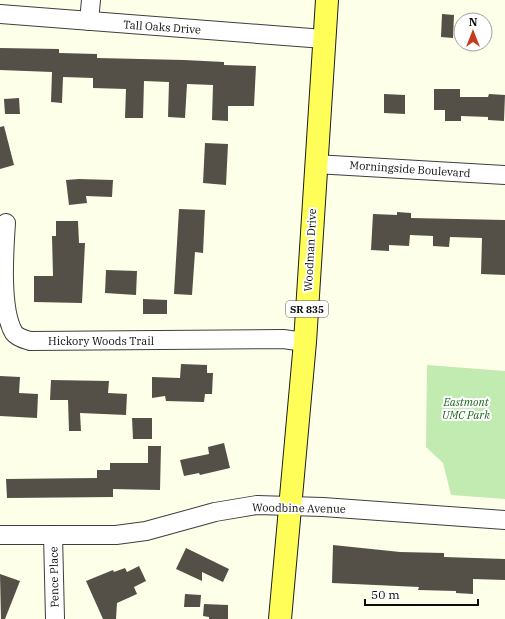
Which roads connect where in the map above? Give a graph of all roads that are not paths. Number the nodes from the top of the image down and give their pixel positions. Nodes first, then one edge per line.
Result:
1 (91, 0) edge
2 (327, 0) edge
3 (0, 14) edge
4 (89, 21) junction
5 (324, 39) junction
6 (315, 164) junction
7 (505, 175) edge
8 (6, 223) dead end
9 (305, 342) junction
10 (290, 506) junction
11 (505, 520) edge
12 (53, 535) junction
13 (0, 536) edge
14 (55, 619) edge
15 (280, 619) edge

1 - 4 street
2 - 5 main road, Woodman Drive / SR 835
3 - 4 street, Tall Oaks Drive
4 - 5 street, Tall Oaks Drive
5 - 6 main road, Woodman Drive / SR 835
6 - 7 street, Morningside Boulevard
6 - 9 main road, Woodman Drive / SR 835
8 - 9 street, Hickory Woods Trail
9 - 10 main road, Woodman Drive / SR 835
10 - 11 street, Woodbine Avenue
10 - 12 street, Woodbine Avenue
10 - 15 main road, Woodman Drive / SR 835
12 - 13 street, Woodbine Avenue
12 - 14 street, Pence Place

